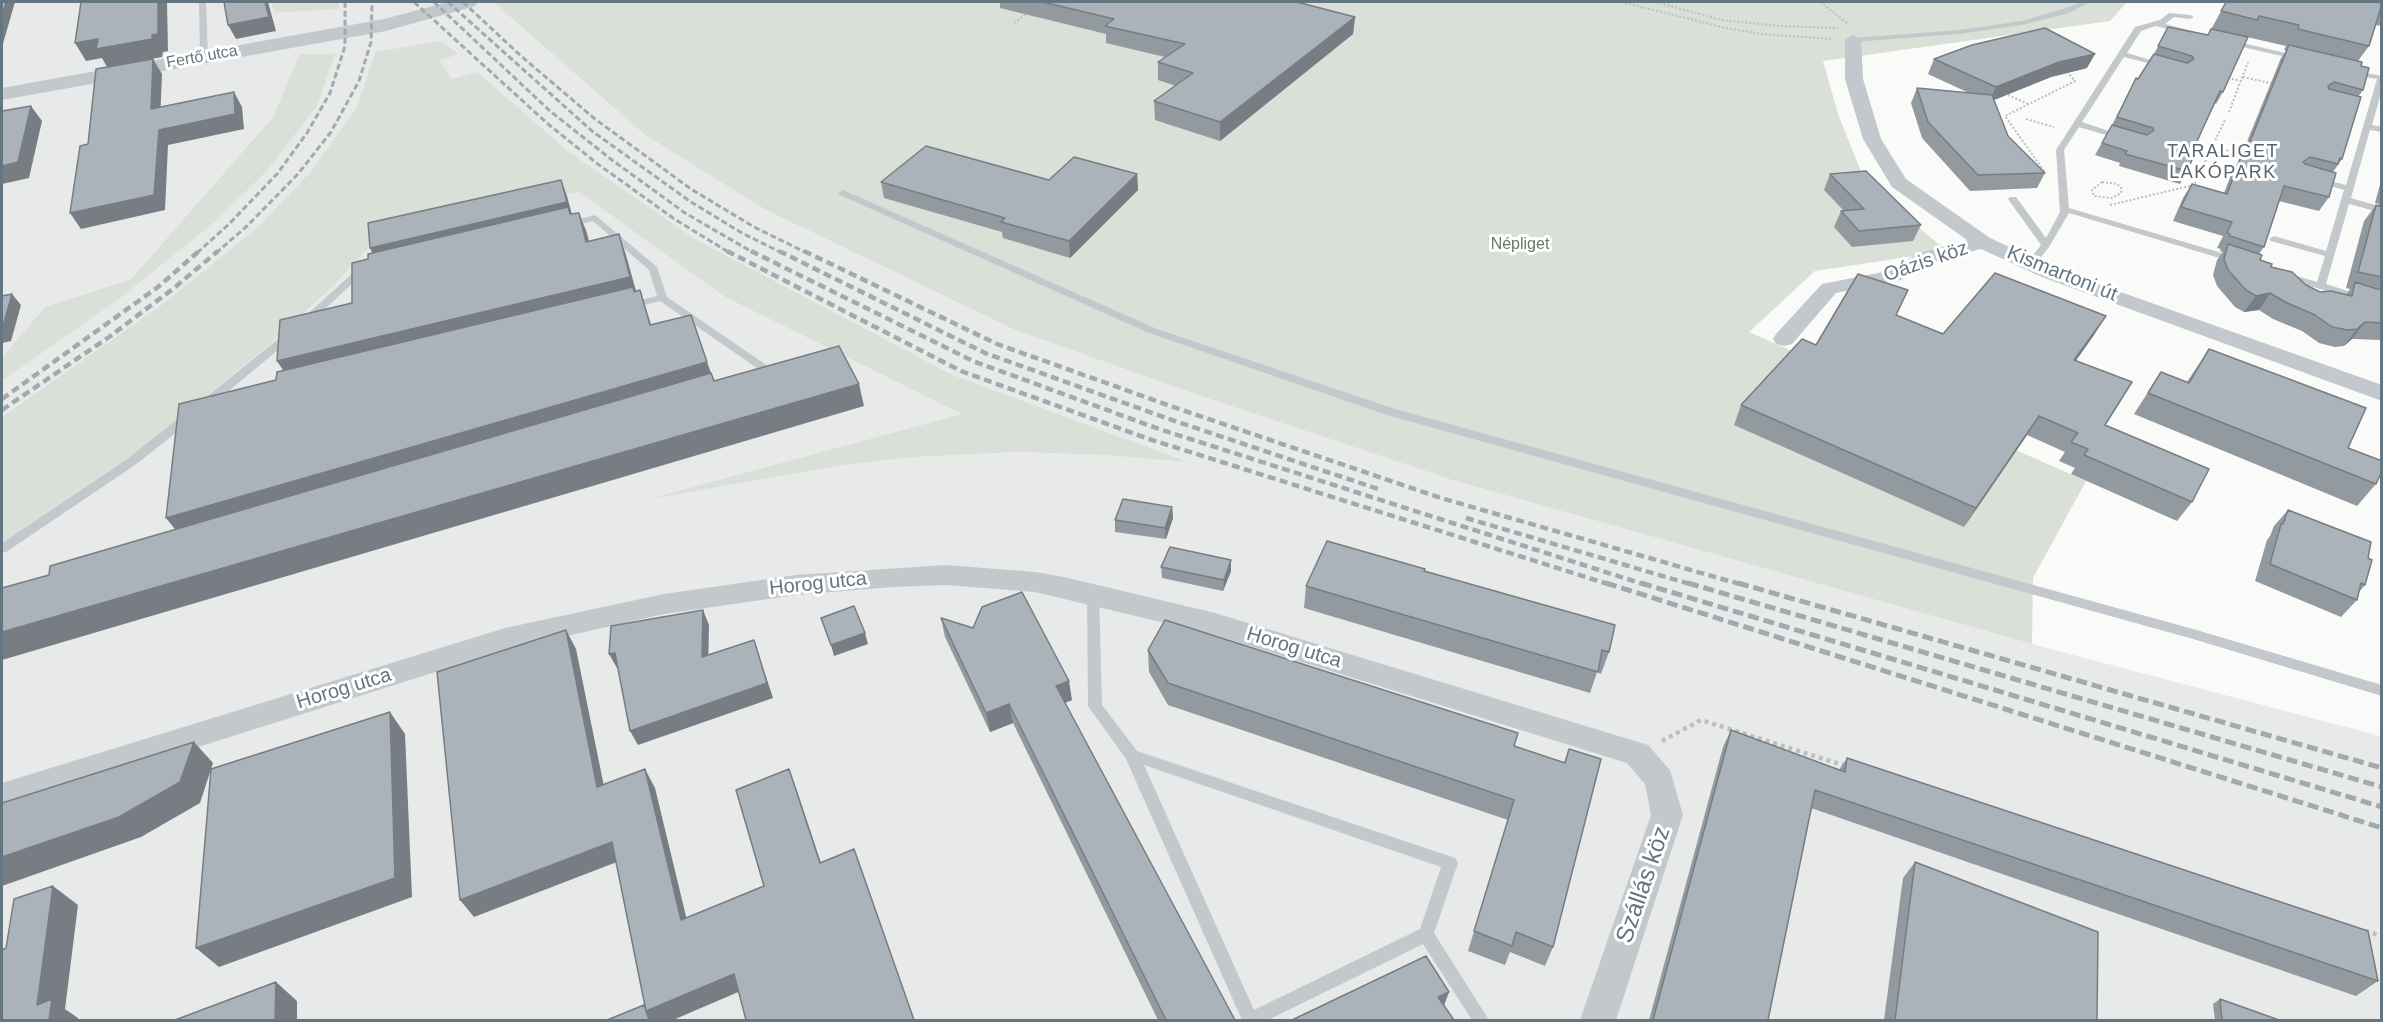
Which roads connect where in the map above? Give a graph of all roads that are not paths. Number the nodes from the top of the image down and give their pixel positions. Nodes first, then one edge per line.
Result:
1 (202, 2) edge
2 (468, 2) edge
3 (2086, 2) edge
4 (2190, 16) dead end
5 (2155, 24) junction
6 (1858, 36) joint
7 (2123, 54) junction
8 (204, 57) junction
9 (2312, 62) edge
10 (2172, 67) edge
11 (2346, 70) edge
12 (2, 94) edge
13 (2360, 109) edge
14 (2371, 112) junction
15 (2078, 124) junction
16 (2367, 127) junction
17 (2382, 130) edge
18 (2130, 139) edge
19 (2310, 179) edge
20 (2349, 189) junction
21 (843, 193) dead end
22 (2013, 199) dead end
23 (2346, 200) junction
24 (2064, 204) junction
25 (2382, 210) edge
26 (561, 227) edge
27 (2274, 239) edge
28 (1983, 242) junction
29 (2046, 245) junction
30 (2330, 255) junction
31 (2242, 262) edge
32 (2031, 264) junction
33 (379, 270) edge
34 (2276, 272) edge
35 (2321, 286) junction
36 (662, 298) junction
37 (2382, 302) edge
38 (615, 310) edge
39 (1784, 339) dead end
40 (771, 373) edge
41 (2382, 394) edge
42 (219, 406) edge
43 (196, 411) junction
44 (2, 549) edge
45 (1093, 593) junction
46 (2382, 691) edge
47 (1638, 754) joint
48 (1132, 756) junction
49 (2, 796) edge
50 (1426, 934) junction
51 (1251, 1020) edge
52 (1481, 1020) edge
53 (1598, 1020) edge

1 - 8 lane
2 - 8 street, Fertő utca
3 - 6 lane
4 - 5 lane
5 - 7 lane
5 - 9 lane
6 - 28 street, Kismartoni út
7 - 10 lane
7 - 15 lane
8 - 12 street, Fertő utca
11 - 14 lane
13 - 14 lane
14 - 16 lane
15 - 18 lane
15 - 24 lane
16 - 17 lane
16 - 20 lane
19 - 20 lane
20 - 23 lane
21 - 46 lane
22 - 29 lane
23 - 25 lane
23 - 30 lane
24 - 29 lane
24 - 31 lane
26 - 36 lane
27 - 30 lane
28 - 32 street, Kismartoni út
28 - 39 street, Oázis köz
29 - 32 lane
30 - 35 lane
32 - 41 street, Kismartoni út
33 - 43 lane
34 - 35 lane
35 - 37 lane
36 - 38 lane
36 - 40 lane
42 - 43 lane
43 - 44 lane
45 - 47 street, Horog utca
45 - 48 lane
45 - 49 street, Horog utca
47 - 53 street, Szállás köz
48 - 50 lane
48 - 51 lane
50 - 51 lane
50 - 52 lane

